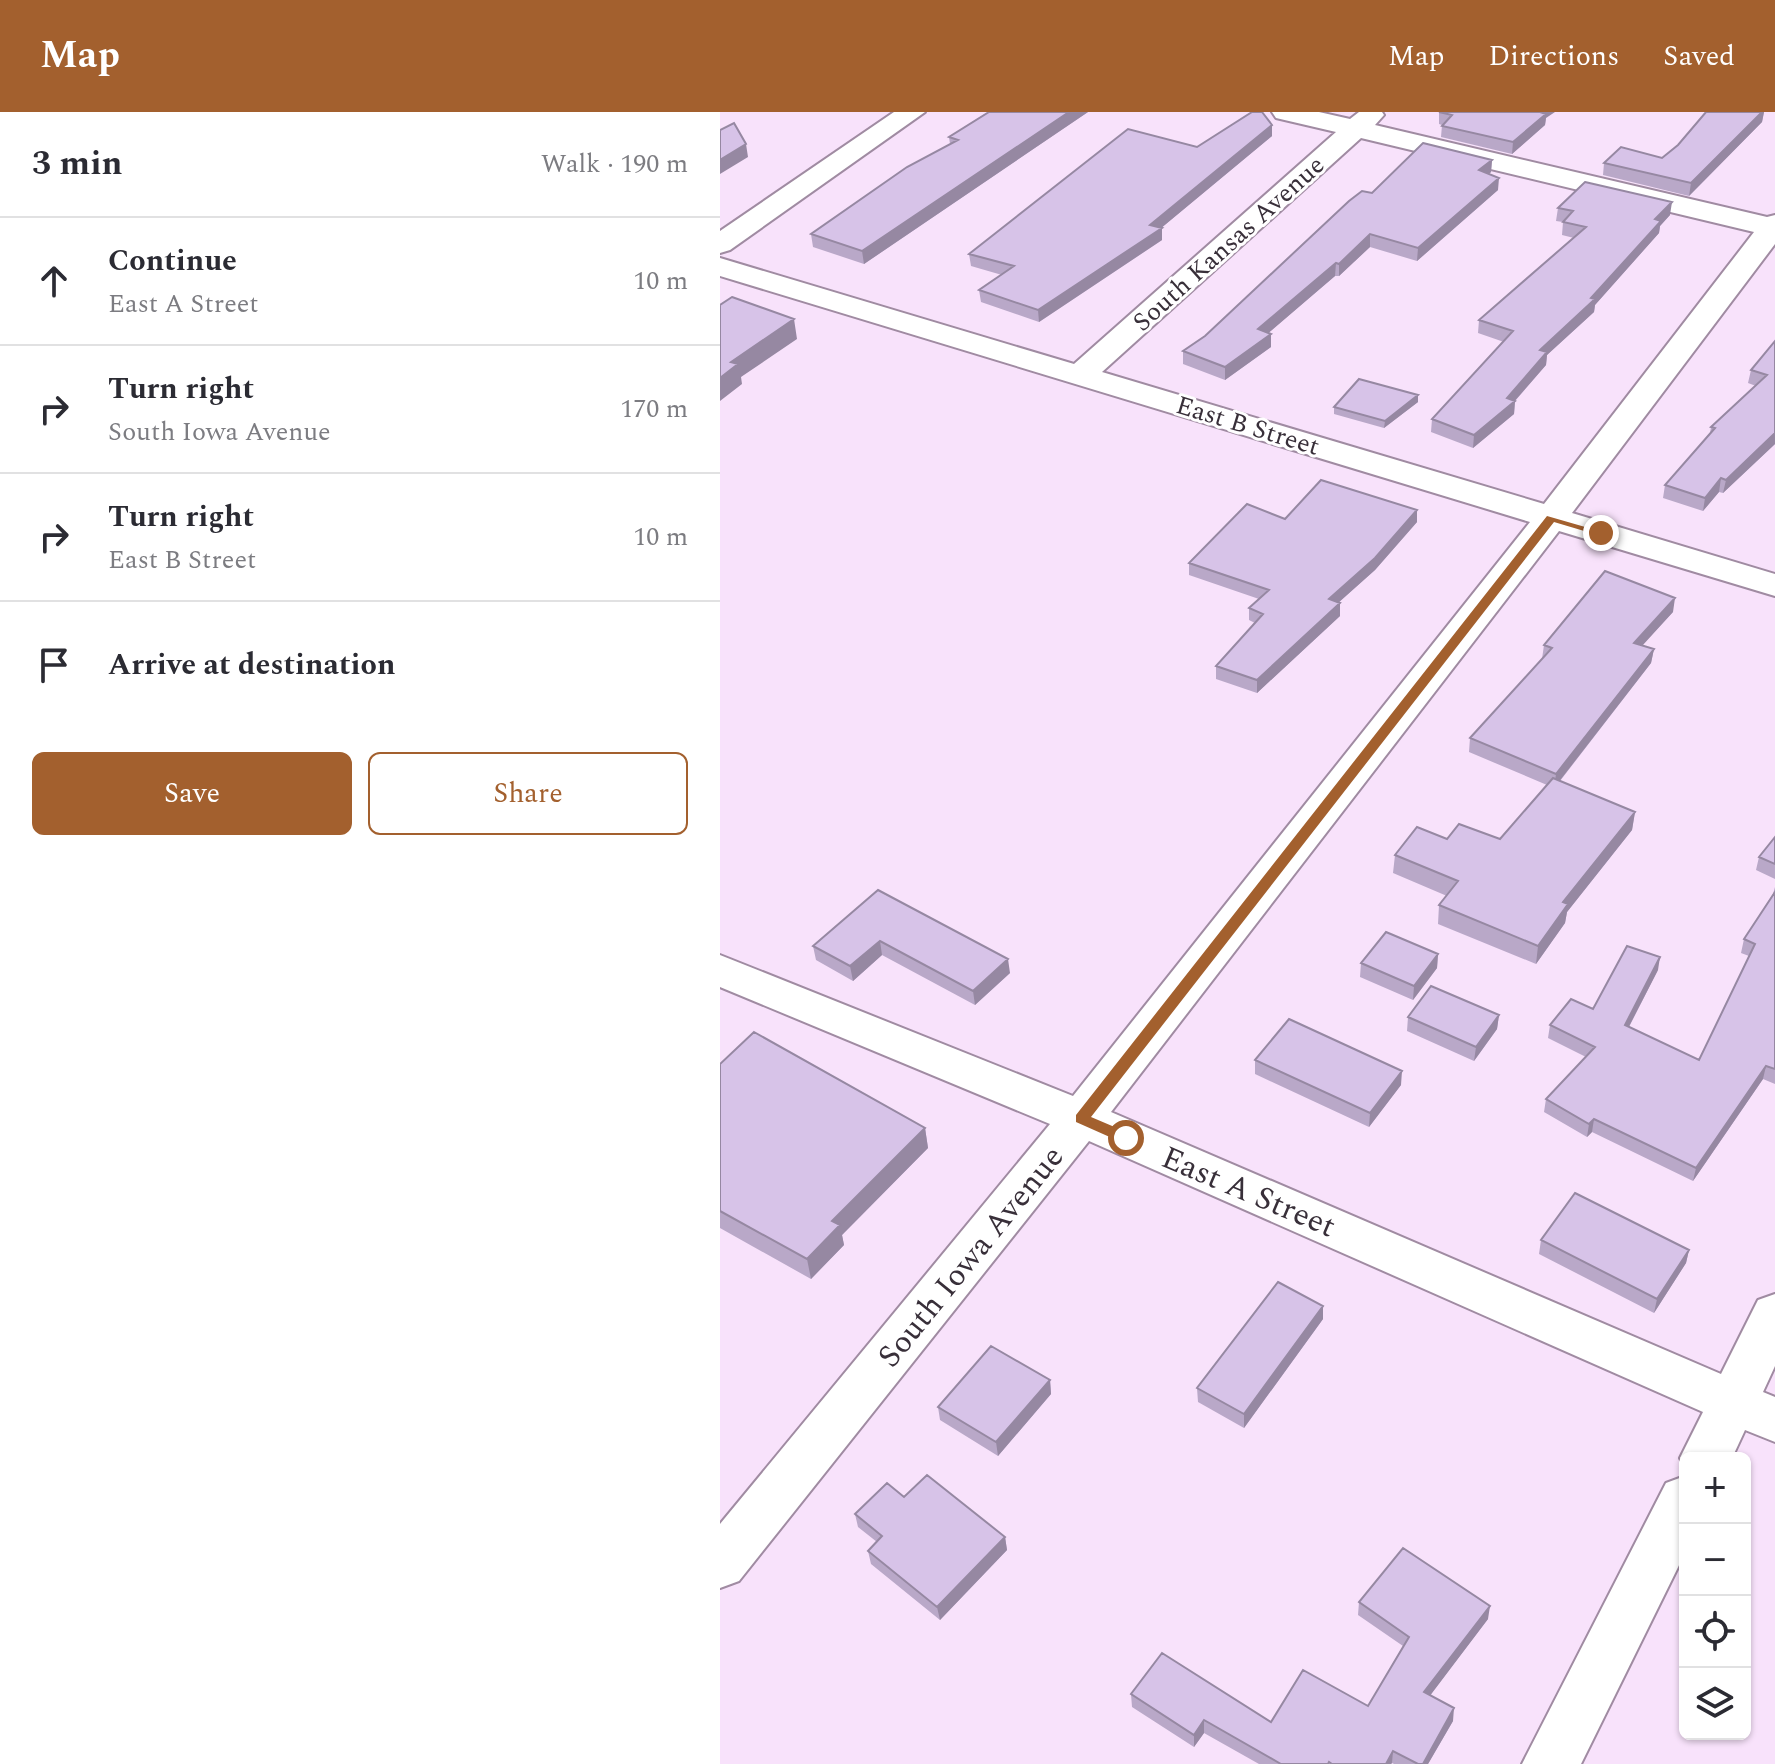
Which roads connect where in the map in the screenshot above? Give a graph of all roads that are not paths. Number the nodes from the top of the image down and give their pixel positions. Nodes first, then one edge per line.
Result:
1 (912, 112) edge
2 (1285, 112) edge
3 (1365, 120) edge
4 (1774, 226) edge
5 (720, 244) edge
6 (720, 267) edge
7 (1081, 374) junction
8 (1551, 518) junction
9 (1775, 585) edge
10 (720, 970) edge
11 (1081, 1118) junction
12 (1775, 1314) edge
13 (1754, 1411) edge
14 (1712, 1452) edge
15 (1679, 1511) edge
16 (720, 1564) edge
17 (1551, 1764) edge

1 - 5 street
2 - 3 street
3 - 4 street
3 - 7 street, South Kansas Avenue
4 - 8 street, South Iowa Avenue
6 - 7 street, East B Street
7 - 8 street, East B Street
8 - 9 street, East B Street
8 - 11 street, South Iowa Avenue
10 - 11 street, East A Street
11 - 13 street, East A Street
11 - 16 street, South Iowa Avenue
12 - 13 street
13 - 14 street
15 - 17 street

